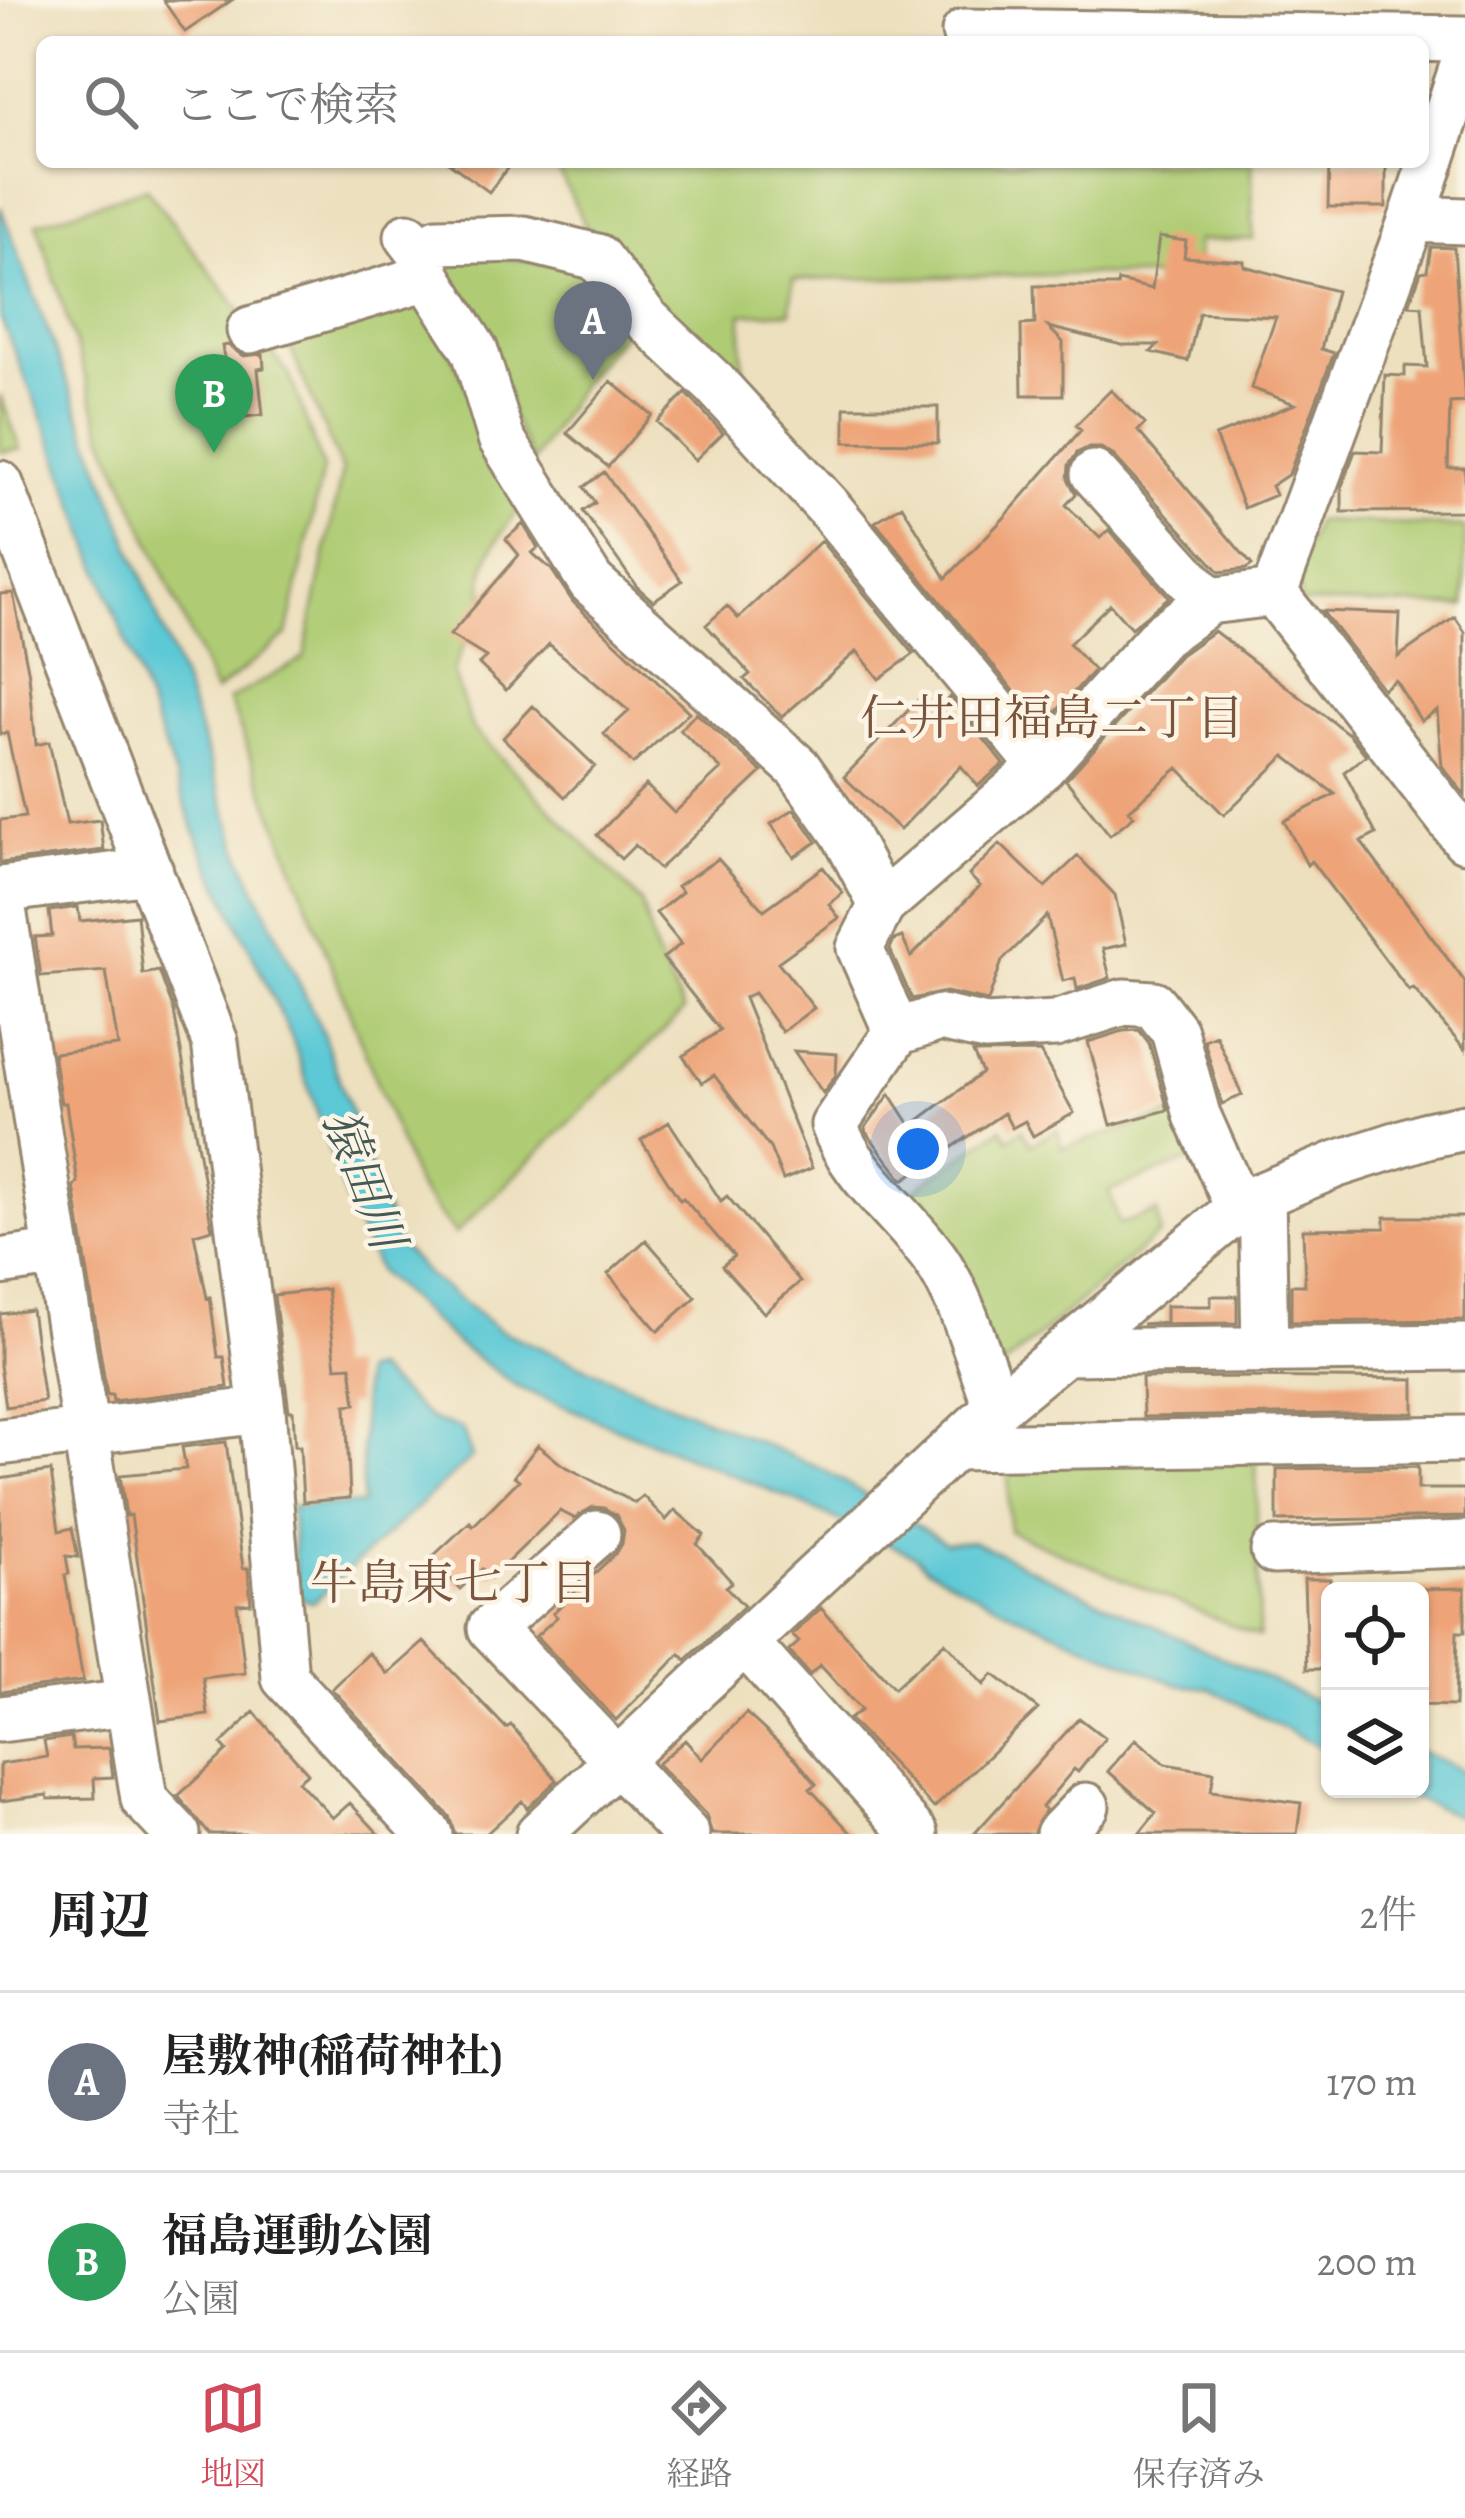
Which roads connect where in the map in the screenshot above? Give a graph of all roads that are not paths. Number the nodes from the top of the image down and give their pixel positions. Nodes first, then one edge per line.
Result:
1 (965, 32) dead end
2 (1251, 36) edge
3 (1429, 38) edge
4 (1465, 39) edge
5 (1465, 60) edge
6 (1412, 219) junction
7 (1465, 220) edge
8 (419, 255) junction
9 (250, 330) dead end
10 (1094, 474) dead end
11 (0, 484) edge
12 (1274, 593) junction
13 (1209, 601) junction
14 (1042, 767) junction
15 (1465, 839) edge
16 (150, 871) junction
17 (0, 890) edge
18 (882, 905) junction
19 (897, 1032) junction
20 (1465, 1127) edge
21 (1250, 1202) junction
22 (58, 1253) junction
23 (0, 1262) edge
24 (1465, 1347) edge
25 (1265, 1350) junction
26 (1064, 1352) junction
27 (997, 1407) junction
28 (262, 1410) junction
29 (86, 1432) junction
30 (1465, 1439) edge
31 (0, 1442) edge
32 (941, 1461) junction
33 (598, 1534) dead end
34 (1465, 1544) edge
35 (1274, 1551) dead end
36 (745, 1642) junction
37 (128, 1703) junction
38 (0, 1719) edge
39 (618, 1760) junction
40 (177, 1834) edge
41 (429, 1834) edge
42 (539, 1834) edge
43 (686, 1834) edge
44 (915, 1834) edge

1 - 2 street
3 - 4 street
5 - 6 street
6 - 7 street
6 - 12 street
8 - 9 street
8 - 14 street
8 - 18 street
10 - 13 street
11 - 16 street
12 - 13 street
12 - 15 street
13 - 14 street
14 - 18 street
16 - 17 street
16 - 28 street
17 - 22 street
18 - 19 street
19 - 21 street
19 - 27 street
20 - 21 street
21 - 25 street
21 - 26 street
22 - 23 street
22 - 29 street
24 - 25 street
25 - 26 street
26 - 27 street
27 - 32 street
28 - 29 street
28 - 41 street
29 - 31 street
29 - 37 street
30 - 32 street
32 - 36 street
33 - 39 street
34 - 35 street
36 - 39 street
36 - 44 street
37 - 38 street
37 - 40 street
39 - 42 street
39 - 43 street

